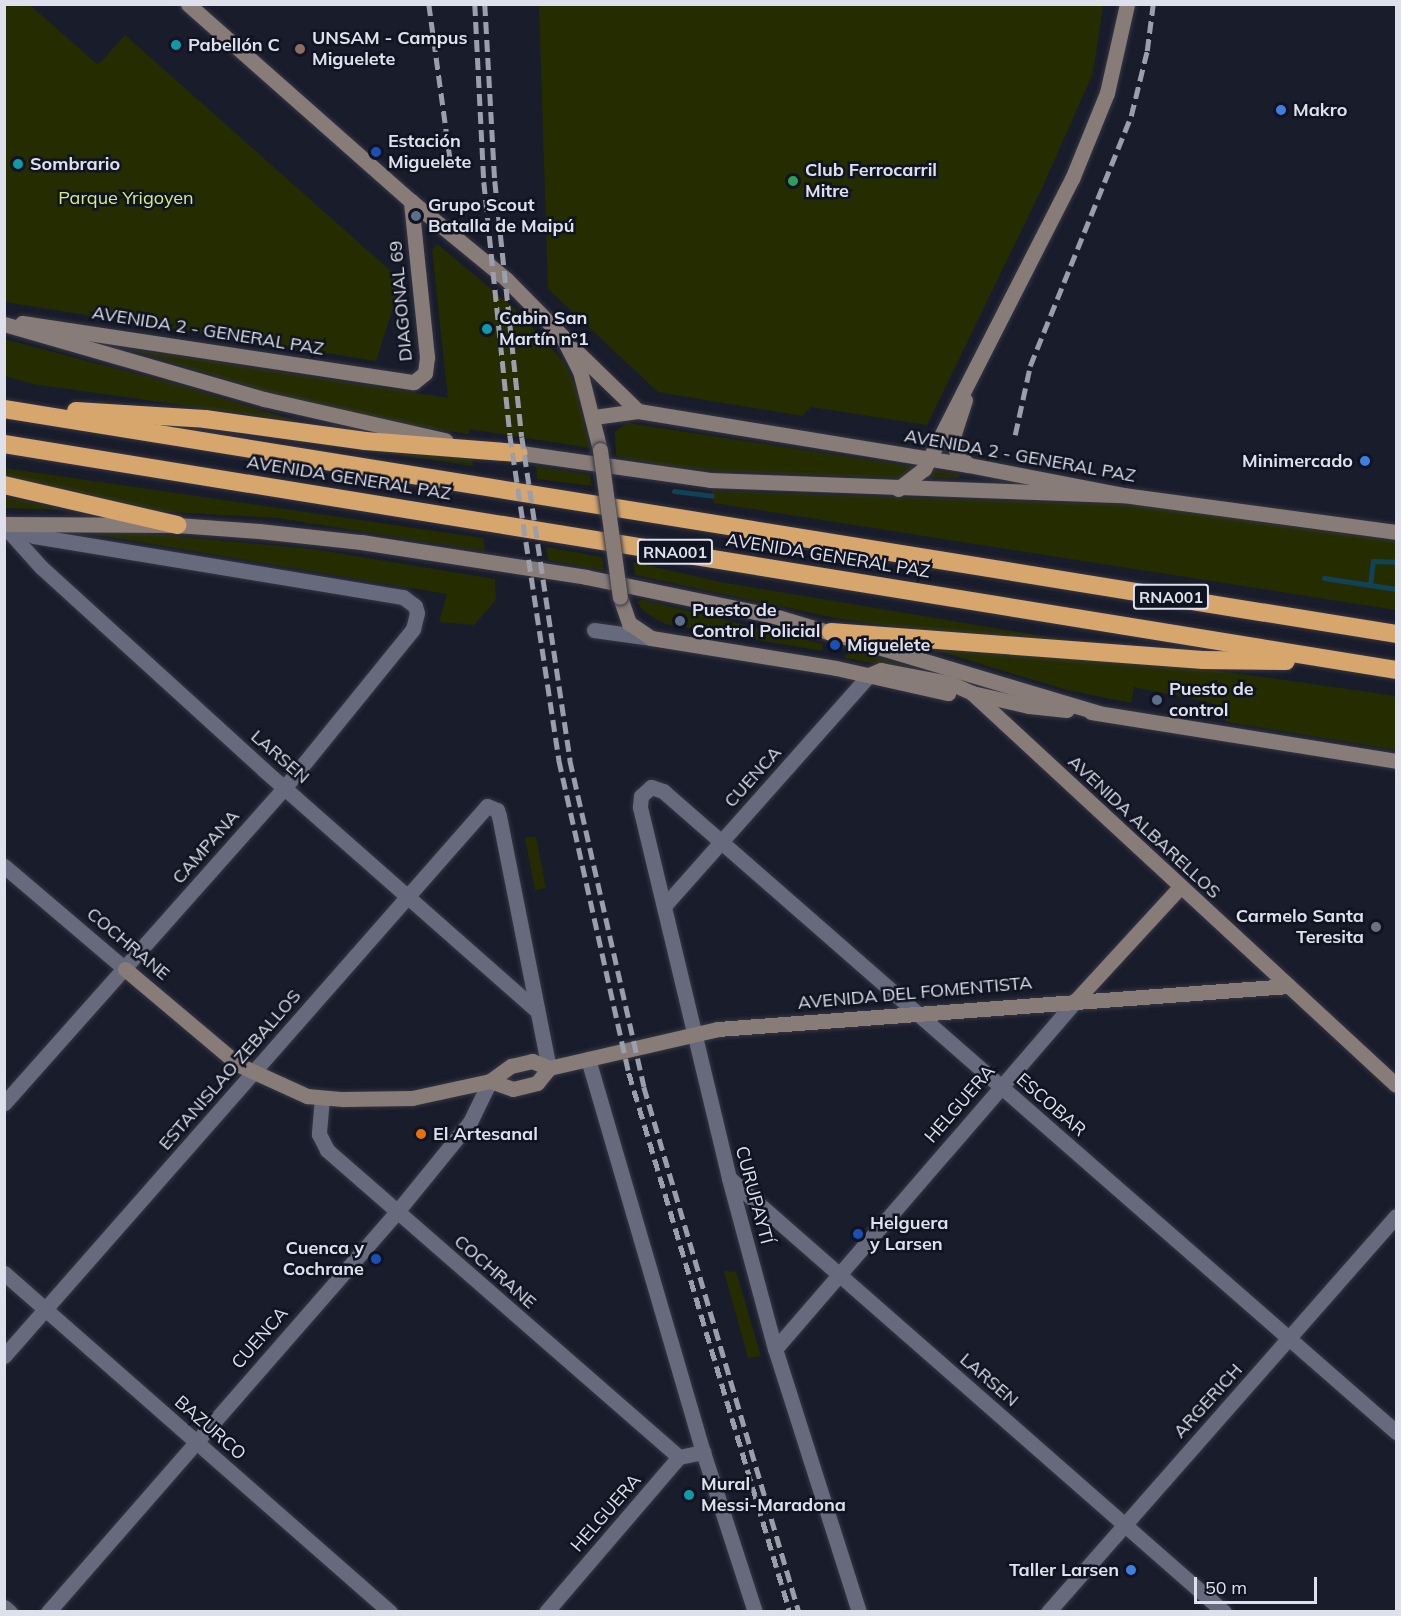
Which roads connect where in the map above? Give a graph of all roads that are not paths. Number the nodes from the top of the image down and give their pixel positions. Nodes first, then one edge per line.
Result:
1 (188, 4) edge
2 (1127, 4) edge
3 (411, 201) junction
4 (4, 323) edge
5 (562, 336) junction
6 (404, 383) joint
7 (966, 391) junction
8 (4, 408) edge
9 (638, 411) junction
10 (594, 417) junction
11 (4, 444) edge
12 (519, 453) junction
13 (929, 459) junction
14 (969, 465) junction
15 (4, 485) edge
16 (898, 489) junction
17 (1123, 495) junction
18 (4, 525) edge
19 (177, 525) junction
20 (1396, 532) edge
21 (594, 630) dead end
22 (831, 632) junction
23 (1396, 634) edge
24 (651, 638) junction
25 (1344, 661) junction
26 (1396, 670) edge
27 (869, 675) junction
28 (972, 693) junction
29 (1100, 713) junction
30 (1396, 761) edge
31 (285, 787) junction
32 (651, 787) joint
33 (720, 842) junction
34 (4, 866) edge
35 (1179, 888) junction
36 (405, 894) junction
37 (665, 905) junction
38 (125, 969) junction
39 (1288, 986) junction
40 (1077, 999) junction
41 (536, 1010) junction
42 (917, 1014) junction
43 (694, 1034) junction
44 (588, 1059) junction
45 (549, 1068) junction
46 (255, 1073) junction
47 (490, 1081) junction
48 (1396, 1085) edge
49 (1001, 1088) junction
50 (322, 1098) junction
51 (4, 1103) edge
52 (729, 1178) junction
53 (396, 1213) junction
54 (1396, 1216) edge
55 (4, 1273) edge
56 (838, 1274) junction
57 (46, 1309) junction
58 (1289, 1339) junction
59 (775, 1349) junction
60 (4, 1356) edge
61 (1396, 1432) edge
62 (196, 1441) junction
63 (703, 1452) junction
64 (680, 1457) junction
65 (1124, 1523) junction
66 (4, 1607) edge
67 (10, 1611) edge
68 (48, 1611) edge
69 (390, 1611) edge
70 (546, 1611) edge
71 (755, 1611) edge
72 (858, 1611) edge
73 (1048, 1611) edge
74 (1224, 1611) edge

1 - 3 street
2 - 7 street
3 - 5 street
3 - 6 street, DIAGONAL 69
4 - 6 street, AVENIDA 2 - GENERAL PAZ
4 - 12 street
5 - 9 street
5 - 10 street
7 - 13 street
7 - 14 street
8 - 12 highway
8 - 23 highway, AVENIDA GENERAL PAZ / RNA001
9 - 10 street, AVENIDA 2 - GENERAL PAZ
9 - 13 street, AVENIDA 2 - GENERAL PAZ
10 - 24 street, bridge
11 - 25 highway, AVENIDA GENERAL PAZ / RNA001
12 - 16 street
13 - 14 street, AVENIDA 2 - GENERAL PAZ
13 - 16 street
14 - 17 street, AVENIDA 2 - GENERAL PAZ
15 - 19 highway
16 - 17 street
17 - 20 street, AVENIDA 2 - GENERAL PAZ
18 - 19 street
18 - 31 street, LARSEN
18 - 31 street, CAMPANA
19 - 22 street
21 - 24 street
22 - 25 highway
22 - 29 street
24 - 27 street
25 - 26 highway, AVENIDA GENERAL PAZ / RNA001
27 - 28 street
27 - 33 street, CUENCA
28 - 29 street
28 - 35 street, AVENIDA ALBARELLOS
29 - 30 street
31 - 36 street, LARSEN
31 - 38 street, CAMPANA
32 - 33 street, ESCOBAR
32 - 37 street, CURUPAYTÍ
33 - 37 street, CUENCA
33 - 42 street, ESCOBAR
34 - 38 street, COCHRANE
35 - 39 street, AVENIDA ALBARELLOS
35 - 40 street, HELGUERA
36 - 41 street, LARSEN
36 - 41 street, ESTANISLAO ZEBALLOS
36 - 46 street, ESTANISLAO ZEBALLOS
37 - 43 street, CURUPAYTÍ
38 - 46 street, COCHRANE
38 - 51 street, CAMPANA
39 - 40 street, AVENIDA DEL FOMENTISTA
39 - 48 street, AVENIDA ALBARELLOS
40 - 42 street, AVENIDA DEL FOMENTISTA
40 - 49 street, HELGUERA
41 - 45 street
42 - 43 street, AVENIDA DEL FOMENTISTA
42 - 49 street, ESCOBAR
43 - 44 street, AVENIDA DEL FOMENTISTA
43 - 52 street, CURUPAYTÍ
44 - 45 street, AVENIDA DEL FOMENTISTA
44 - 63 street
45 - 47 street, AVENIDA DEL FOMENTISTA
45 - 47 street, AVENIDA DEL FOMENTISTA
46 - 50 street, AVENIDA DEL FOMENTISTA
46 - 57 street, ESTANISLAO ZEBALLOS
47 - 50 street, AVENIDA DEL FOMENTISTA
47 - 53 street, CUENCA
49 - 56 street, HELGUERA
49 - 58 street, ESCOBAR
50 - 53 street, COCHRANE
52 - 56 street, LARSEN
52 - 59 street, CURUPAYTÍ
53 - 62 street, CUENCA
53 - 64 street, COCHRANE
54 - 58 street, ARGERICH
55 - 57 street, BAZURCO
56 - 59 street, HELGUERA
56 - 65 street, LARSEN
57 - 60 street, ESTANISLAO ZEBALLOS
57 - 62 street, BAZURCO
58 - 61 street, ESCOBAR
58 - 65 street, ARGERICH
59 - 72 street, CURUPAYTÍ
62 - 68 street, CUENCA
62 - 69 street, BAZURCO
63 - 64 street
63 - 71 street
64 - 70 street, HELGUERA
65 - 73 street, ARGERICH
65 - 74 street, LARSEN
66 - 67 street

